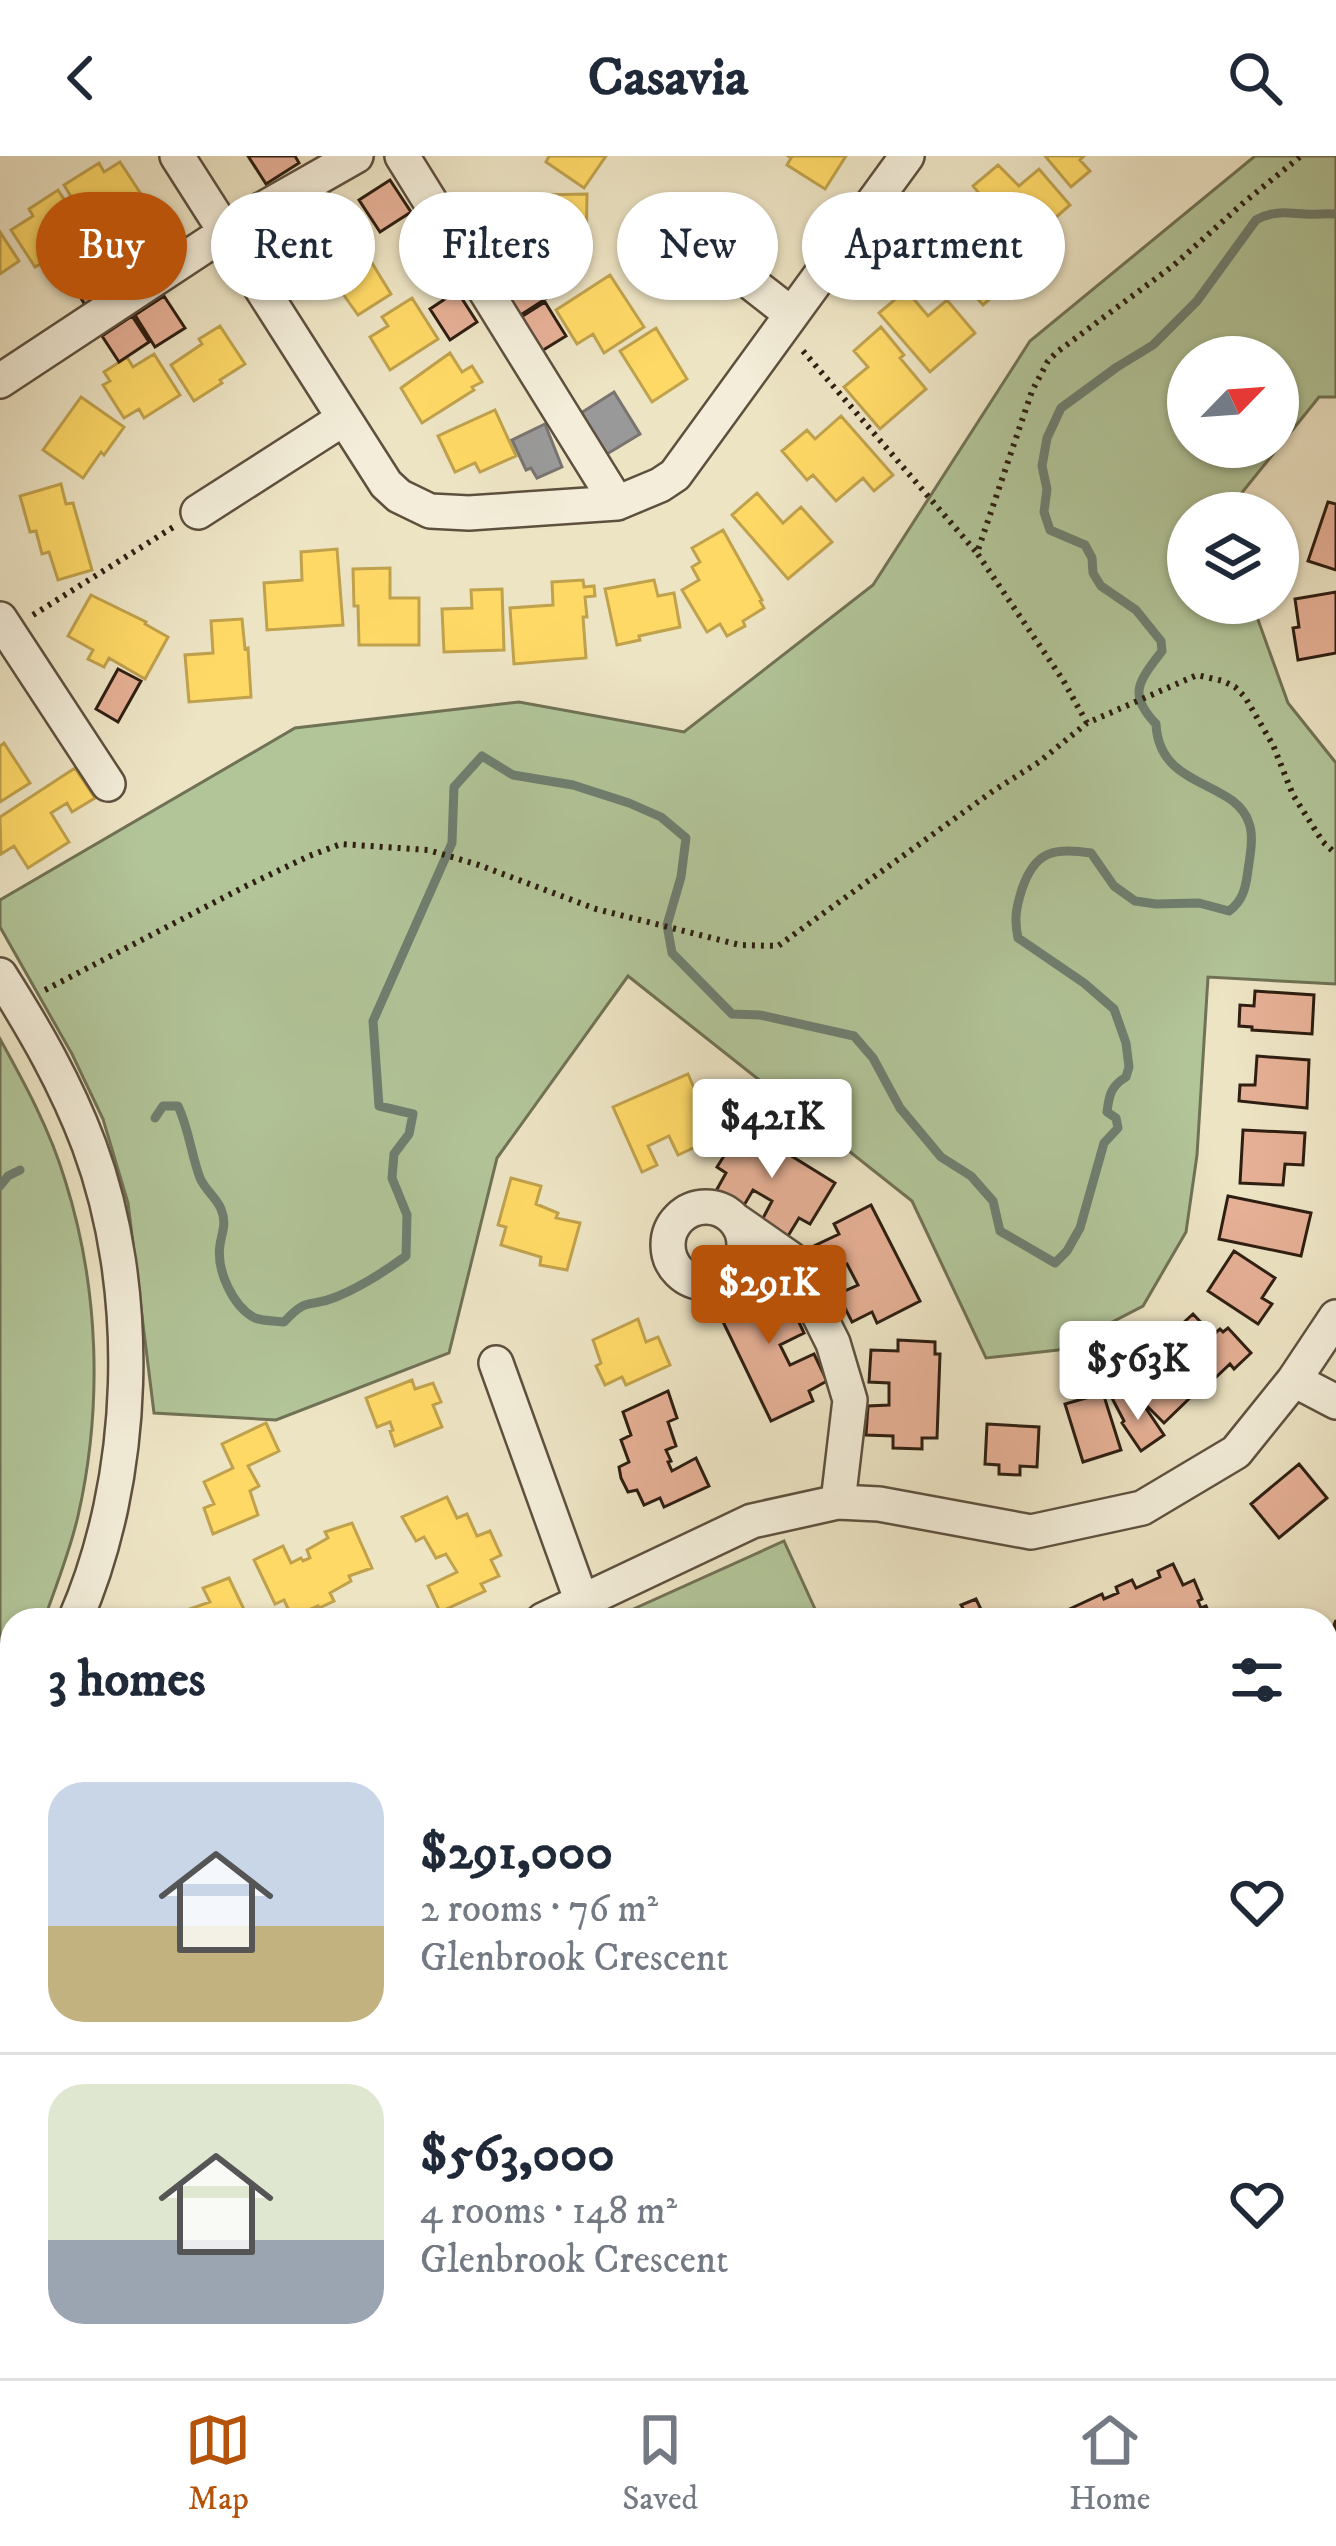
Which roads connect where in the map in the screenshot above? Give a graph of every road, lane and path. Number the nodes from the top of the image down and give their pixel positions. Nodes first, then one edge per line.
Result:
1 (177, 156) edge
2 (356, 156) edge
3 (402, 156) edge
4 (907, 156) edge
5 (1300, 156) edge
6 (294, 192) edge
7 (211, 210) edge
8 (211, 241) edge
9 (268, 300) edge
10 (765, 300) edge
11 (795, 330) junction
12 (0, 381) edge
13 (343, 418) junction
14 (617, 503) junction
15 (198, 512) joint
16 (976, 553) junction
17 (4, 625) edge
18 (1087, 723) junction
19 (108, 784) dead end
20 (1336, 854) edge
21 (0, 975) edge
22 (43, 991) dead end
23 (735, 1220) dead end
24 (1336, 1317) edge
25 (496, 1363) dead end
26 (1294, 1380) junction
27 (1336, 1402) edge
28 (838, 1502) junction
29 (582, 1602) junction
30 (80, 1608) edge
31 (569, 1608) edge

1 - 7 street
2 - 6 street
3 - 14 street
4 - 11 street
5 - 16 path
8 - 12 street
9 - 13 street
10 - 11 street
11 - 14 street
11 - 16 path
13 - 14 street
13 - 15 street
15 - 17 path
16 - 18 path
17 - 19 street
18 - 20 path
18 - 22 path
21 - 30 street
23 - 28 street
24 - 26 street
25 - 29 street
26 - 27 street
26 - 28 street
28 - 29 street
29 - 31 street

